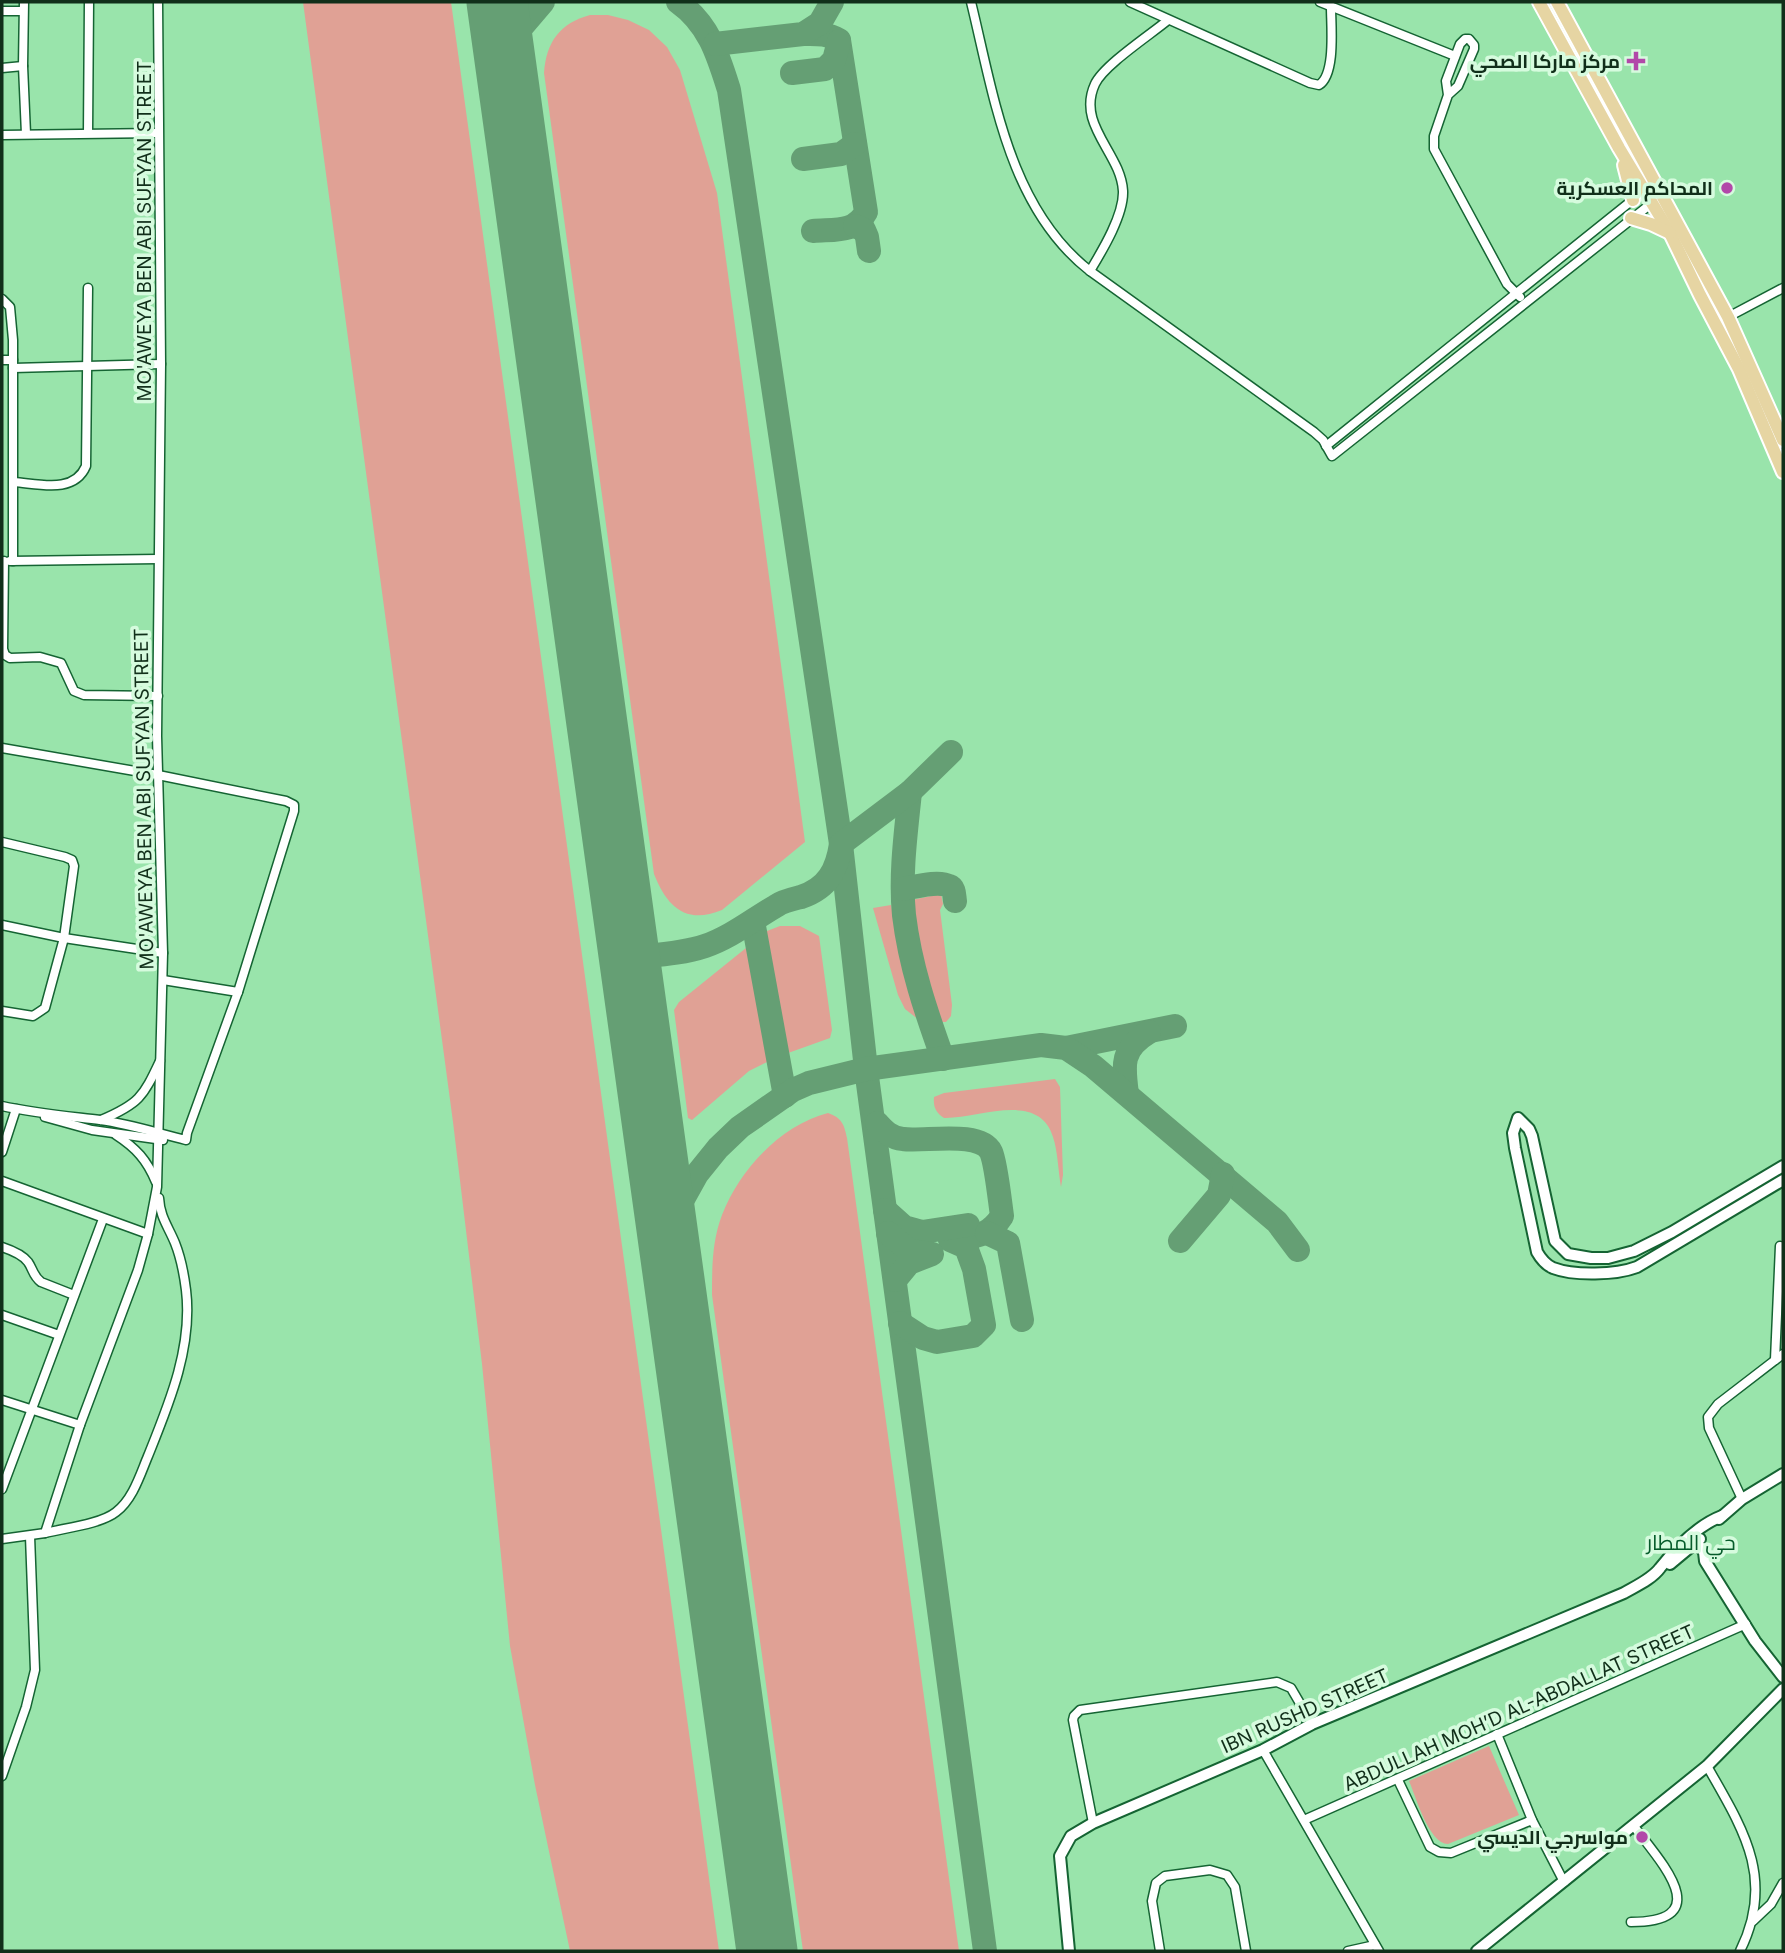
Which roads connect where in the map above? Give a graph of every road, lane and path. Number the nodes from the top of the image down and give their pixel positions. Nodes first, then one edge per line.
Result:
1 (89, 2) edge
2 (159, 2) edge
3 (971, 2) edge
4 (1130, 2) edge
5 (1320, 2) edge
6 (1539, 2) edge
7 (1557, 2) edge
8 (23, 6) edge
9 (1331, 7) junction
10 (2, 11) edge
11 (1168, 20) junction
12 (1455, 56) junction
13 (23, 66) junction
14 (2, 68) edge
15 (1448, 95) junction
16 (158, 133) junction
17 (26, 134) junction
18 (88, 134) junction
19 (2, 135) edge
20 (1619, 148) junction
21 (1649, 187) junction
22 (1633, 200) junction
23 (1657, 200) junction
24 (1631, 218) junction
25 (1670, 233) junction
26 (1588, 237) junction
27 (1595, 246) junction
28 (1090, 271) junction
29 (1507, 284) junction
30 (88, 288) dead end
31 (1783, 288) edge
32 (1518, 293) junction
33 (2, 299) edge
34 (1510, 299) junction
35 (1525, 304) junction
36 (2, 307) edge
37 (1517, 310) junction
38 (10, 316) junction
39 (1728, 317) junction
40 (2, 360) edge
41 (13, 364) junction
42 (161, 364) junction
43 (87, 367) junction
44 (1783, 440) edge
45 (1326, 446) junction
46 (1783, 472) edge
47 (14, 482) junction
48 (158, 559) junction
49 (6, 561) edge
50 (2, 649) edge
51 (158, 696) junction
52 (2, 748) edge
53 (158, 775) junction
54 (2, 842) edge
55 (2, 925) edge
56 (64, 938) junction
57 (163, 953) junction
58 (163, 980) junction
59 (238, 992) junction
60 (2, 1011) edge
61 (162, 1058) junction
62 (2, 1106) edge
63 (16, 1109) junction
64 (33, 1112) junction
65 (101, 1120) junction
66 (116, 1135) junction
67 (160, 1136) junction
68 (2, 1152) edge
69 (1783, 1166) edge
70 (1783, 1180) edge
71 (2, 1181) edge
72 (158, 1187) junction
73 (103, 1219) junction
74 (1672, 1232) junction
75 (148, 1234) junction
76 (1678, 1243) junction
77 (1644, 1246) junction
78 (1780, 1246) dead end
79 (2, 1247) edge
80 (1600, 1259) junction
81 (1637, 1267) junction
82 (1601, 1273) junction
83 (74, 1295) junction
84 (2, 1314) edge
85 (59, 1335) junction
86 (1783, 1354) edge
87 (1775, 1360) junction
88 (2, 1400) edge
89 (32, 1410) junction
90 (80, 1425) junction
91 (1783, 1474) edge
92 (2, 1489) edge
93 (1742, 1499) junction
94 (45, 1533) junction
95 (30, 1536) junction
96 (2, 1539) edge
97 (1691, 1542) junction
98 (1746, 1624) junction
99 (1783, 1677) edge
100 (1783, 1689) edge
101 (1312, 1724) junction
102 (1497, 1734) junction
103 (1263, 1750) junction
104 (1707, 1766) junction
105 (2, 1776) edge
106 (1398, 1780) junction
107 (1304, 1820) junction
108 (1532, 1820) junction
109 (1093, 1823) junction
110 (1633, 1825) junction
111 (1564, 1882) junction
112 (1783, 1883) edge
113 (1753, 1921) junction
114 (1630, 1922) dead end
115 (1377, 1948) edge
116 (1069, 1951) edge
117 (1160, 1951) edge
118 (1246, 1951) edge
119 (1348, 1951) edge
120 (1477, 1951) edge
121 (1740, 1951) edge

1 - 18 street
2 - 16 street, MO'AWEYA BEN ABI SUFYAN STREET
3 - 28 street
4 - 11 street
5 - 9 street
6 - 20 main road
7 - 21 main road
8 - 10 street
8 - 13 street
9 - 11 street
9 - 12 street
11 - 28 street
12 - 15 street
12 - 15 street
13 - 14 street
13 - 17 street
15 - 29 street
16 - 18 street
16 - 42 street, MO'AWEYA BEN ABI SUFYAN STREET
17 - 18 street
17 - 19 street
20 - 21 main road
20 - 22 main road
21 - 22 street
21 - 23 main road
22 - 26 street
23 - 24 street
23 - 25 main road
23 - 39 main road
24 - 25 main road
24 - 27 street
25 - 46 main road
26 - 27 street
26 - 32 street
27 - 35 street
28 - 45 street
29 - 32 street
29 - 34 street
30 - 43 street
31 - 39 street
32 - 34 street
32 - 35 street
33 - 38 street
34 - 37 street
34 - 45 street
35 - 37 street
36 - 38 street
37 - 45 street
38 - 41 street
39 - 44 main road
40 - 41 street
41 - 43 street
41 - 47 street
42 - 43 street
42 - 48 street, MO'AWEYA BEN ABI SUFYAN STREET
43 - 47 street
47 - 49 street
48 - 49 street
48 - 51 street, MO'AWEYA BEN ABI SUFYAN STREET
49 - 50 street
50 - 51 street
51 - 53 street, MO'AWEYA BEN ABI SUFYAN STREET
52 - 53 street
53 - 57 street, MO'AWEYA BEN ABI SUFYAN STREET
53 - 59 street
54 - 56 street
55 - 56 street
56 - 57 street
56 - 60 street
57 - 58 street, MO'AWEYA BEN ABI SUFYAN STREET
58 - 59 street
58 - 61 street, MO'AWEYA BEN ABI SUFYAN STREET
59 - 67 street
61 - 65 street
61 - 67 street, MO'AWEYA BEN ABI SUFYAN STREET
62 - 63 street
63 - 64 street
63 - 68 street
64 - 65 street
64 - 66 street
65 - 67 street
66 - 67 street
66 - 72 street
67 - 72 street, MO'AWEYA BEN ABI SUFYAN STREET
69 - 74 street
70 - 76 street
71 - 73 street
72 - 75 street, MO'AWEYA BEN ABI SUFYAN STREET
72 - 94 street
73 - 75 street
73 - 83 street
74 - 76 street
74 - 77 street
75 - 90 street, MO'AWEYA BEN ABI SUFYAN STREET
76 - 81 street
77 - 80 street
77 - 81 street
78 - 87 street
79 - 83 street
80 - 82 street
80 - 82 street
81 - 82 street
83 - 85 street
84 - 85 street
85 - 89 street
86 - 87 street
87 - 93 street
88 - 89 street
89 - 90 street
89 - 92 street
90 - 94 street, MO'AWEYA BEN ABI SUFYAN STREET
91 - 93 street, IBN RUSHD STREET
93 - 97 street, IBN RUSHD STREET
94 - 95 street
95 - 96 street
95 - 105 street
97 - 98 street
97 - 101 street, IBN RUSHD STREET
98 - 99 street
98 - 102 street, ABDULLAH MOH’D AL-ABDALLAT STREET
100 - 104 street
101 - 103 street, IBN RUSHD STREET
101 - 109 street
102 - 106 street, ABDULLAH MOH’D AL-ABDALLAT STREET
102 - 108 street
103 - 107 street
103 - 109 street, IBN RUSHD STREET
104 - 110 street
104 - 113 street
106 - 107 street, ABDULLAH MOH’D AL-ABDALLAT STREET
106 - 108 street
107 - 115 street
108 - 111 street
109 - 116 street, IBN RUSHD STREET
110 - 111 street
110 - 114 street
111 - 120 street
112 - 113 street
113 - 121 street
115 - 119 street
117 - 118 street

